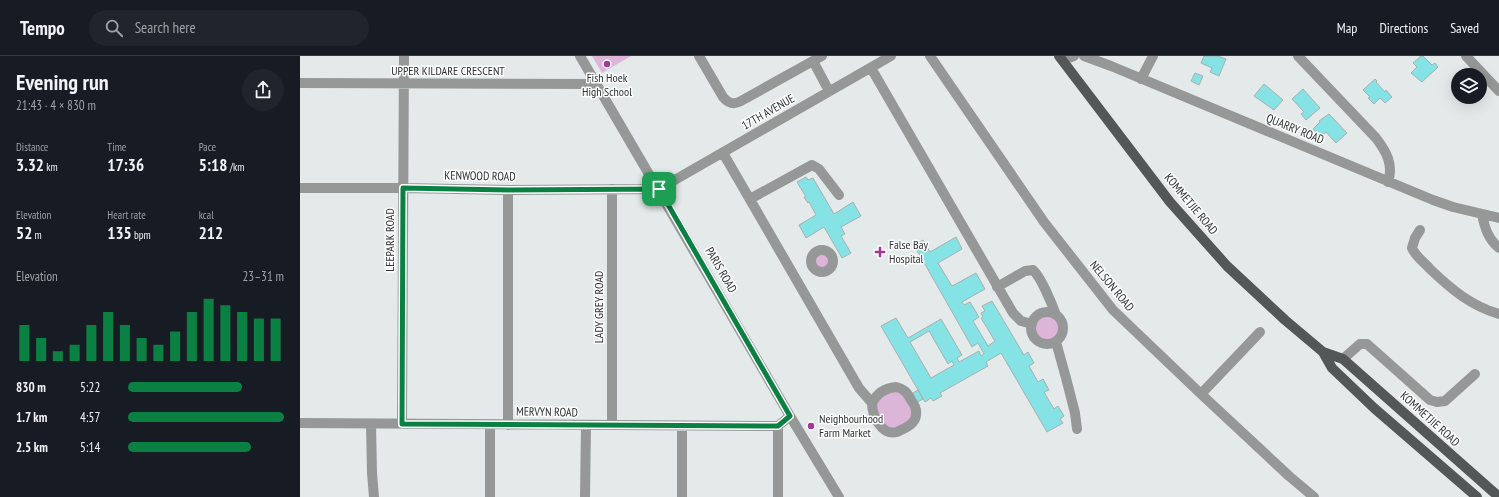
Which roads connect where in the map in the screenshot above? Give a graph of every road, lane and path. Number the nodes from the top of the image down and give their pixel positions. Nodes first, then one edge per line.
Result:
1 (404, 56) edge
2 (580, 56) edge
3 (699, 56) edge
4 (822, 56) edge
5 (891, 56) edge
6 (930, 56) edge
7 (1074, 56) edge
8 (1084, 56) edge
9 (1153, 56) edge
10 (1298, 56) edge
11 (1466, 56) edge
12 (1061, 58) edge
13 (813, 61) junction
14 (871, 68) junction
15 (1141, 79) junction
16 (300, 83) edge
17 (404, 84) junction
18 (596, 84) junction
19 (829, 91) junction
20 (1499, 92) edge
21 (723, 153) junction
22 (1388, 182) junction
23 (300, 188) edge
24 (403, 188) junction
25 (612, 189) junction
26 (659, 189) junction
27 (508, 190) junction
28 (840, 195) dead end
29 (750, 199) junction
30 (1482, 215) junction
31 (1499, 218) edge
32 (1420, 230) dead end
33 (1499, 248) edge
34 (812, 267) dead end
35 (796, 276) junction
36 (997, 287) junction
37 (1499, 314) edge
38 (1056, 315) junction
39 (1032, 324) junction
40 (1260, 332) dead end
41 (1056, 342) junction
42 (1323, 352) junction
43 (1343, 359) junction
44 (1475, 374) dead end
45 (1201, 394) junction
46 (872, 403) junction
47 (790, 416) junction
48 (300, 423) edge
49 (371, 424) junction
50 (402, 424) junction
51 (490, 425) junction
52 (508, 425) junction
53 (612, 425) junction
54 (586, 426) junction
55 (682, 426) junction
56 (778, 426) junction
57 (1077, 429) dead end
58 (374, 497) edge
59 (490, 497) edge
60 (586, 497) edge
61 (682, 497) edge
62 (778, 497) edge
63 (839, 497) edge
64 (1314, 497) edge
65 (1477, 497) edge
66 (1499, 497) edge

1 - 17 street, LEEPARK ROAD
2 - 18 street, PARIS ROAD
3 - 13 street
4 - 13 street
5 - 14 street, 17TH AVENUE
6 - 45 street, NELSON ROAD
7 - 12 street
8 - 15 street, QUARRY ROAD
9 - 15 street
10 - 22 street
11 - 20 street
12 - 42 main road, KOMMETJIE ROAD
13 - 19 street
14 - 19 street, 17TH AVENUE
14 - 36 street
15 - 22 street, QUARRY ROAD
16 - 17 street, UPPER KILDARE CRESCENT
17 - 18 street, UPPER KILDARE CRESCENT
17 - 24 street, LEEPARK ROAD
18 - 26 street, PARIS ROAD
19 - 21 street, 17TH AVENUE
21 - 26 street, 17TH AVENUE
21 - 29 street
22 - 30 street, QUARRY ROAD
23 - 24 street, KENWOOD ROAD
24 - 27 street, KENWOOD ROAD
24 - 50 street, LEEPARK ROAD
25 - 26 street, KENWOOD ROAD
25 - 27 street, KENWOOD ROAD
25 - 53 street, LADY GREY ROAD
26 - 47 street, PARIS ROAD
27 - 52 street
28 - 29 street
29 - 35 street
30 - 31 street, QUARRY ROAD
30 - 33 street
32 - 37 street
34 - 35 street
35 - 46 street
36 - 38 street
36 - 39 street
38 - 39 street
38 - 41 street
39 - 41 street
40 - 45 street
41 - 57 street
42 - 43 main road, KOMMETJIE ROAD
42 - 65 main road, KOMMETJIE ROAD
43 - 44 street
43 - 66 main road, KOMMETJIE ROAD
45 - 64 street, NELSON ROAD
46 - 46 street
47 - 56 street
47 - 63 street, PARIS ROAD
48 - 49 street, MERVYN ROAD
49 - 50 street, MERVYN ROAD
49 - 58 street
50 - 51 street, MERVYN ROAD
51 - 52 street, MERVYN ROAD
51 - 59 street
52 - 54 street, MERVYN ROAD
53 - 54 street, MERVYN ROAD
53 - 55 street, MERVYN ROAD
54 - 60 street
55 - 56 street, MERVYN ROAD
55 - 61 street
56 - 62 street

